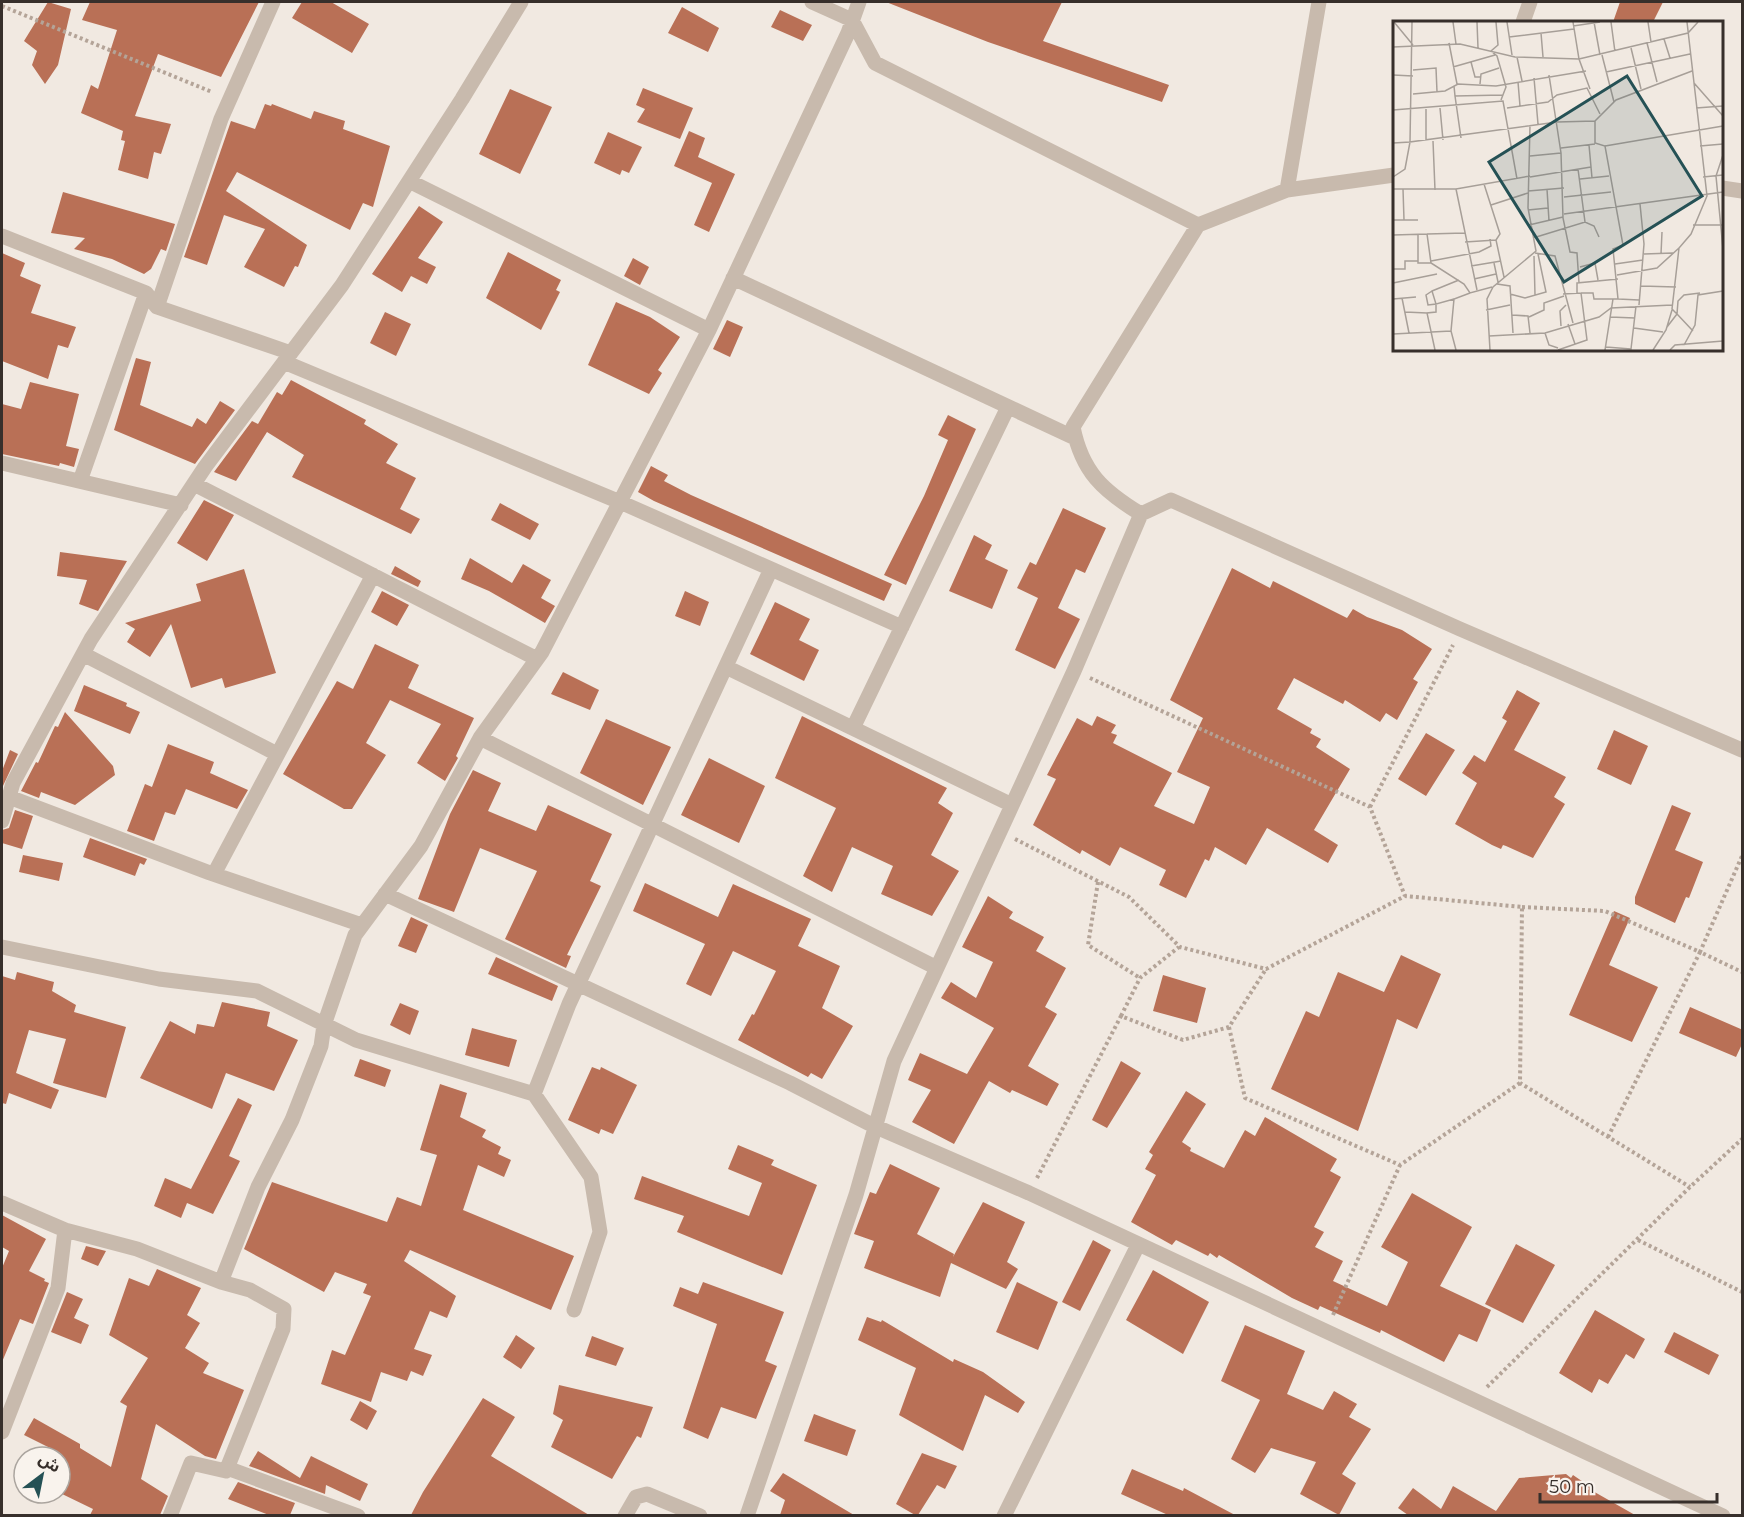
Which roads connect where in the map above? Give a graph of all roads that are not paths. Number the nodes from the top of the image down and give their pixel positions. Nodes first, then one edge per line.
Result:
1 (273, 2) edge
2 (521, 2) edge
3 (812, 2) edge
4 (860, 2) edge
5 (1319, 2) edge
6 (1530, 2) edge
7 (852, 21) junction
8 (1523, 21) edge
9 (1393, 175) edge
10 (409, 181) junction
11 (1723, 188) edge
12 (1287, 190) junction
13 (1743, 191) edge
14 (1198, 225) junction
15 (2, 236) edge
16 (733, 278) junction
17 (146, 293) junction
18 (158, 307) junction
19 (709, 330) junction
20 (288, 358) junction
21 (1008, 407) junction
22 (1075, 438) junction
23 (2, 463) edge
24 (80, 481) junction
25 (194, 484) junction
26 (620, 502) junction
27 (181, 505) junction
28 (1141, 514) junction
29 (771, 569) junction
30 (374, 575) junction
31 (902, 627) junction
32 (83, 654) junction
33 (537, 659) junction
34 (726, 667) junction
35 (853, 728) junction
36 (480, 738) junction
37 (1743, 750) edge
38 (277, 754) junction
39 (9, 797) junction
40 (1012, 805) junction
41 (2, 821) edge
42 (652, 825) junction
43 (214, 874) junction
44 (386, 894) junction
45 (362, 925) junction
46 (2, 947) edge
47 (937, 968) junction
48 (578, 985) junction
49 (324, 1025) junction
50 (534, 1094) junction
51 (874, 1126) junction
52 (2, 1203) edge
53 (65, 1230) junction
54 (1138, 1245) junction
55 (221, 1282) junction
56 (574, 1310) dead end
57 (2, 1432) edge
58 (227, 1468) junction
59 (170, 1515) edge
60 (358, 1515) edge
61 (625, 1515) edge
62 (700, 1515) edge
63 (747, 1515) edge
64 (1004, 1515) edge
65 (1723, 1515) edge

1 - 18 street
2 - 10 street
3 - 7 street
4 - 7 street
5 - 12 street
6 - 8 street
7 - 14 street
7 - 16 street
9 - 12 street
10 - 19 street
10 - 20 street
11 - 13 street
12 - 14 street
14 - 22 street
15 - 17 street
16 - 19 street
16 - 21 street
17 - 18 street
17 - 24 street
18 - 20 street
19 - 26 street
20 - 25 street
20 - 26 street
21 - 22 street
21 - 31 street
22 - 28 street
23 - 24 street
24 - 27 street
25 - 27 street
25 - 30 street
26 - 29 street
26 - 33 street
27 - 32 street
28 - 37 street
28 - 40 street
29 - 31 street
29 - 34 street
30 - 33 street
30 - 38 street
31 - 35 street
32 - 38 street
32 - 39 street
33 - 36 street
34 - 35 street
34 - 42 street
35 - 40 street
36 - 42 street
36 - 44 street
38 - 43 street
39 - 41 street
39 - 43 street
40 - 47 street
42 - 47 street
42 - 48 street
43 - 45 street
44 - 45 street
44 - 48 street
45 - 49 street
46 - 49 street
47 - 51 street
48 - 50 street
48 - 51 street
49 - 50 street
49 - 55 street
50 - 56 street
51 - 54 street
51 - 63 street
52 - 53 street
53 - 55 street
53 - 57 street
54 - 64 street
54 - 65 street
55 - 58 street
58 - 59 street
58 - 60 street
61 - 62 street

